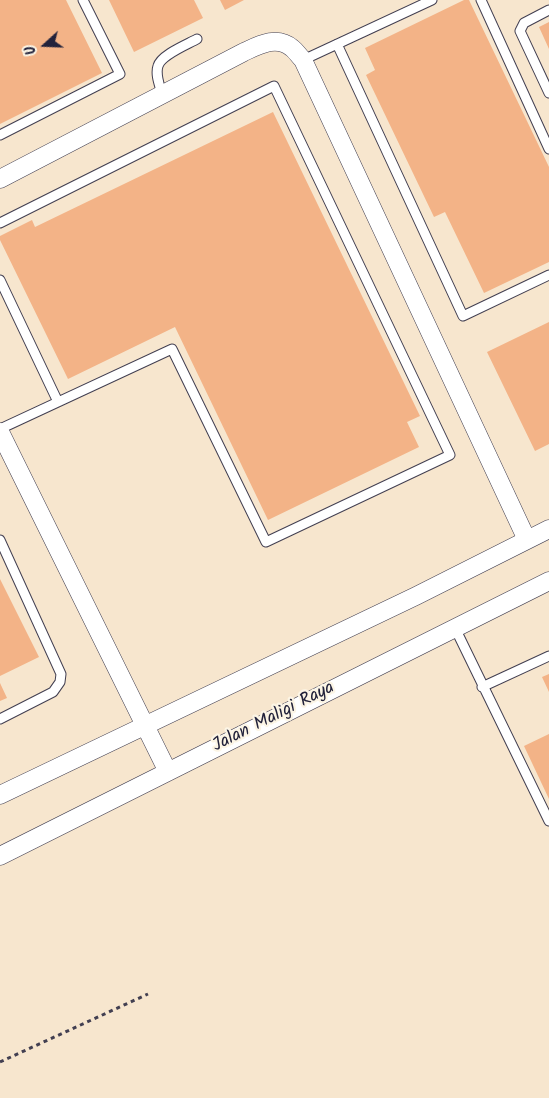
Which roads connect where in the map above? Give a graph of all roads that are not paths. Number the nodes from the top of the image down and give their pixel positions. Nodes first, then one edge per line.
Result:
1 (83, 0) edge
2 (432, 0) edge
3 (481, 0) edge
4 (549, 10) edge
5 (196, 40) dead end
6 (337, 44) junction
7 (302, 60) junction
8 (549, 93) edge
9 (162, 94) junction
10 (0, 135) edge
11 (549, 149) edge
12 (0, 179) edge
13 (0, 223) edge
14 (549, 275) edge
15 (0, 280) edge
16 (58, 402) junction
17 (0, 431) edge
18 (549, 529) edge
19 (0, 540) edge
20 (527, 540) junction
21 (549, 581) edge
22 (455, 628) junction
23 (549, 656) edge
24 (482, 687) junction
25 (0, 719) edge
26 (147, 726) junction
27 (168, 772) junction
28 (0, 796) edge
29 (549, 821) edge
30 (0, 856) edge

1 - 10 lane
2 - 6 lane
3 - 11 lane
4 - 8 lane
5 - 9 lane
6 - 7 lane
6 - 14 lane
7 - 9 street
7 - 20 street
9 - 12 street
13 - 16 lane
15 - 16 lane
16 - 17 lane
17 - 26 street
18 - 20 street
19 - 25 lane
20 - 26 street
21 - 22 street, Jalan Maligi Raya
22 - 24 lane
22 - 27 street, Jalan Maligi Raya
23 - 24 lane
24 - 29 lane
26 - 27 street
26 - 28 street
27 - 30 street, Jalan Maligi Raya

